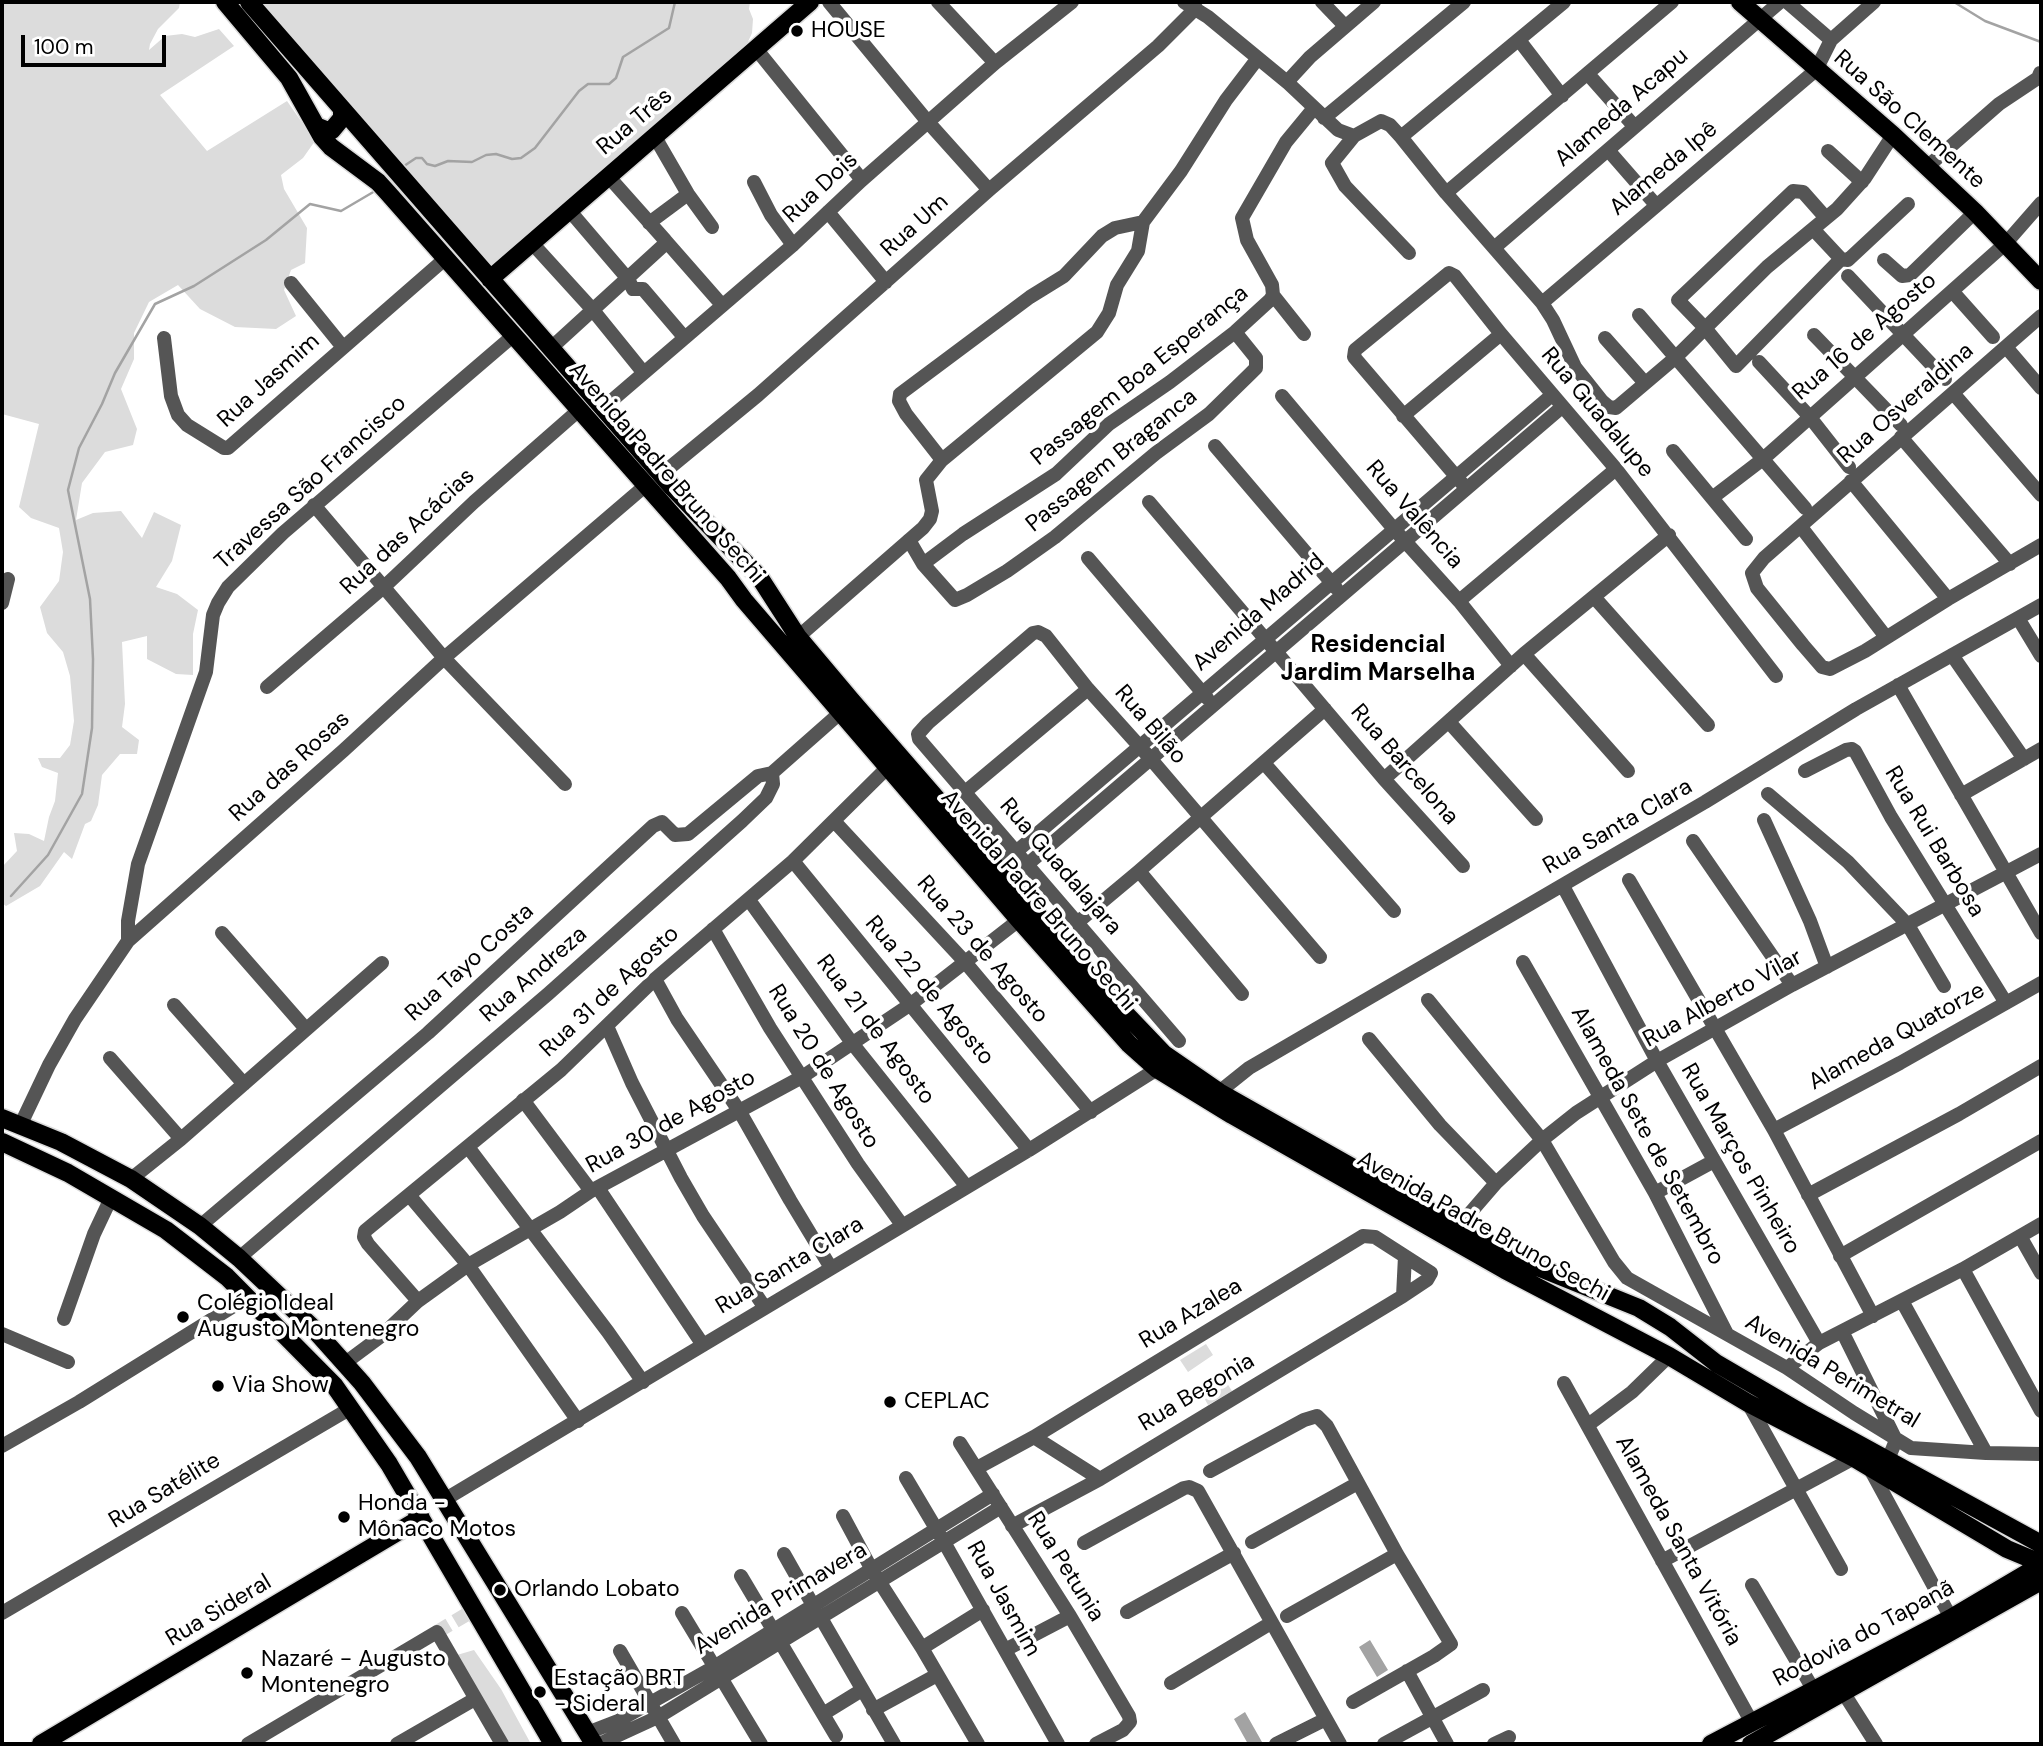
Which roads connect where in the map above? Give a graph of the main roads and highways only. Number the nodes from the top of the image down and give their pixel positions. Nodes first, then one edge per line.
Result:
1 (225, 2) edge
2 (248, 2) edge
3 (810, 2) edge
4 (1740, 2) edge
5 (342, 110) junction
6 (316, 126) junction
7 (363, 135) junction
8 (339, 155) junction
9 (490, 279) junction
10 (2041, 281) edge
11 (750, 567) junction
12 (728, 578) junction
13 (766, 587) junction
14 (744, 600) junction
15 (2, 1118) edge
16 (2, 1142) edge
17 (1639, 1308) junction
18 (1626, 1335) junction
19 (421, 1518) junction
20 (2041, 1544) edge
21 (478, 1556) junction
22 (2040, 1567) edge
23 (453, 1572) junction
24 (1776, 1708) junction
25 (594, 1740) edge
26 (41, 1744) edge
27 (553, 1744) edge
28 (1711, 1744) edge
29 (1738, 1744) edge
30 (1751, 1744) edge

1 - 6 main road, Avenida Padre Bruno Sechi
2 - 5 main road, Avenida Padre Bruno Sechi
3 - 9 main road, Rua Três
4 - 10 main road, Rua São Clemente
5 - 6 main road
5 - 7 main road, Avenida Padre Bruno Sechi
6 - 8 main road, Avenida Padre Bruno Sechi
7 - 8 main road
7 - 9 main road, Avenida Padre Bruno Sechi
8 - 12 main road, Avenida Padre Bruno Sechi
9 - 11 main road, Avenida Padre Bruno Sechi
11 - 12 main road
11 - 13 main road, Avenida Padre Bruno Sechi
12 - 14 main road, Avenida Padre Bruno Sechi
13 - 14 main road
13 - 17 main road, Avenida Padre Bruno Sechi
14 - 18 main road, Avenida Padre Bruno Sechi
15 - 21 main road
16 - 19 main road
17 - 18 main road
17 - 20 main road, Avenida Padre Bruno Sechi
18 - 22 main road, Avenida Padre Bruno Sechi
19 - 23 main road
19 - 26 main road, Rua Sideral
21 - 23 main road
21 - 25 main road
22 - 24 main road, Rodovia do Tapanã
22 - 30 main road, Rodovia do Tapanã
23 - 27 main road
24 - 28 main road, Rodovia do Tapanã
24 - 29 main road

